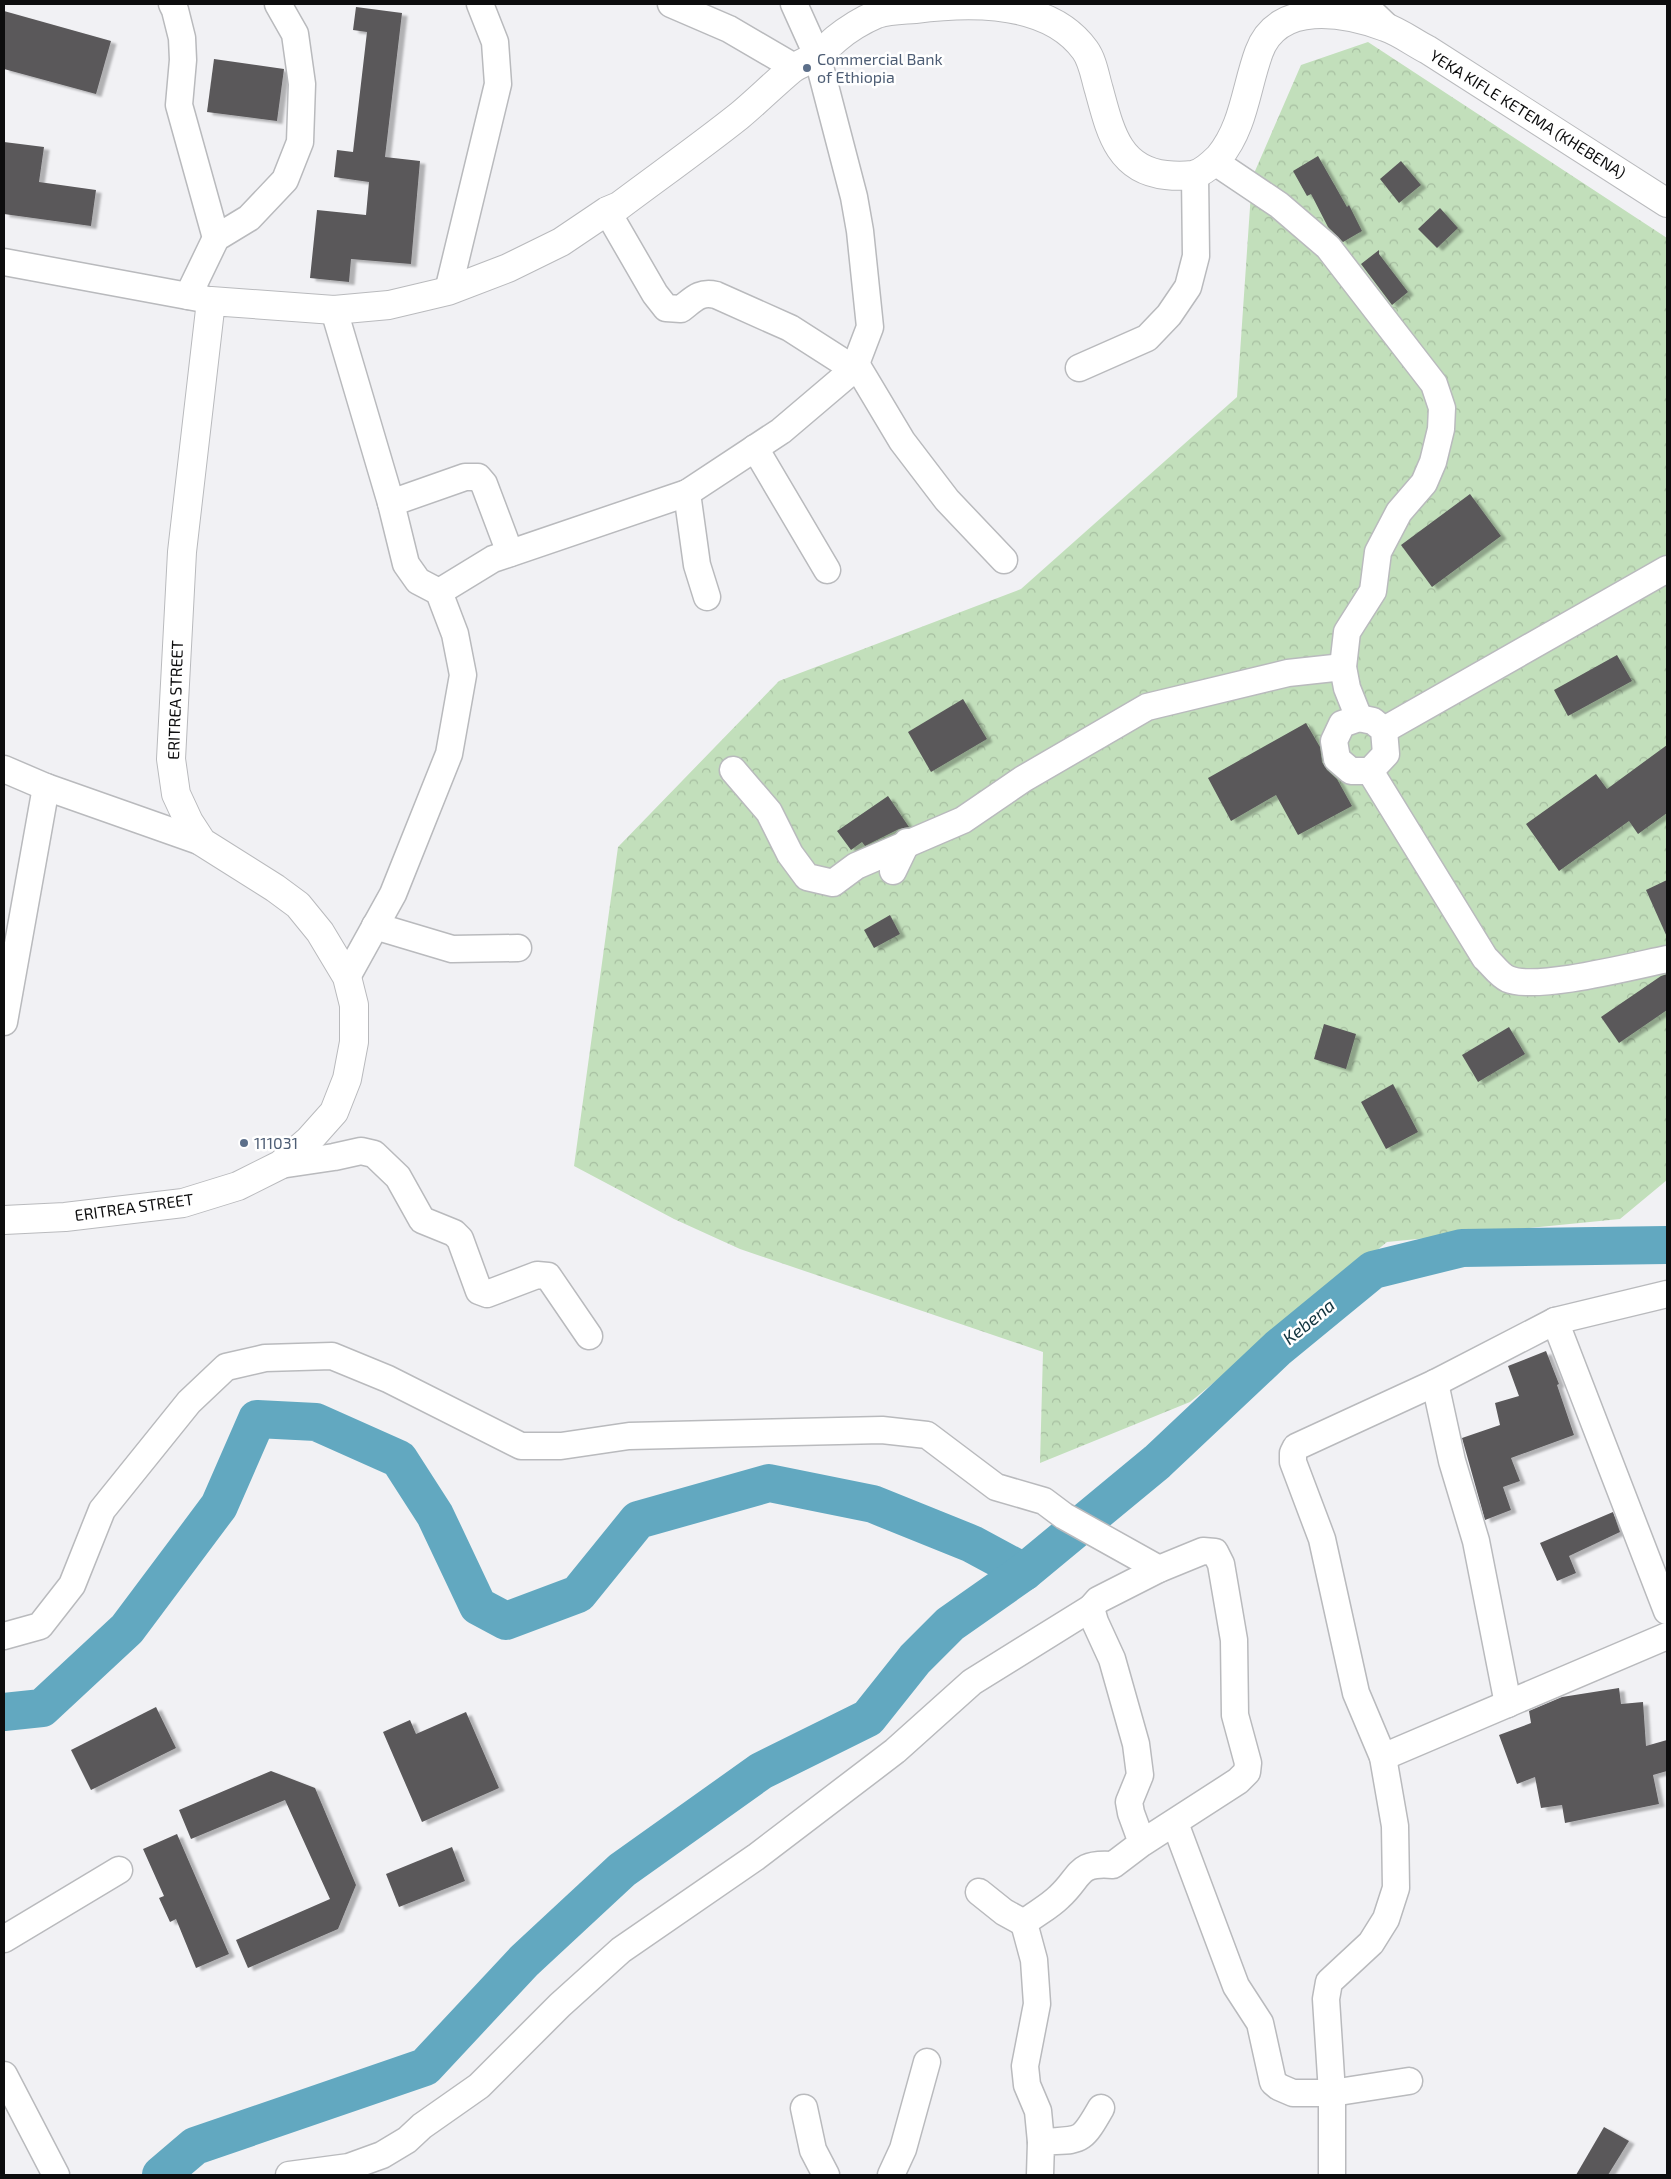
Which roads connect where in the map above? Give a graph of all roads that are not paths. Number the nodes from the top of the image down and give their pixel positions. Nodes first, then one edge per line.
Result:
1 (172, 4) edge
2 (278, 4) edge
3 (480, 4) edge
4 (671, 4) edge
5 (794, 4) edge
6 (984, 4) edge
7 (1363, 4) edge
8 (877, 8) edge
9 (1387, 28) junction
10 (806, 62) junction
11 (1205, 168) junction
12 (1667, 203) edge
13 (607, 211) junction
14 (216, 238) junction
15 (4, 262) edge
16 (448, 291) junction
17 (200, 298) junction
18 (334, 310) junction
19 (855, 366) junction
20 (1078, 368) dead end
21 (755, 448) junction
22 (687, 493) junction
23 (391, 503) junction
24 (510, 553) junction
25 (1004, 560) dead end
26 (1667, 569) edge
27 (827, 570) dead end
28 (439, 592) junction
29 (707, 597) dead end
30 (1342, 667) junction
31 (1359, 718) junction
32 (1384, 730) junction
33 (4, 769) edge
34 (733, 770) dead end
35 (1370, 771) junction
36 (46, 787) junction
37 (202, 842) junction
38 (908, 842) junction
39 (893, 871) dead end
40 (375, 926) junction
41 (518, 948) dead end
42 (1667, 959) edge
43 (347, 977) junction
44 (4, 1022) edge
45 (280, 1165) junction
46 (4, 1220) edge
47 (1667, 1294) edge
48 (1555, 1321) junction
49 (590, 1336) dead end
50 (1435, 1383) junction
51 (1159, 1569) junction
52 (1091, 1608) junction
53 (1667, 1611) edge
54 (4, 1636) edge
55 (1667, 1636) edge
56 (1508, 1704) junction
57 (1383, 1757) junction
58 (1175, 1823) junction
59 (1142, 1843) junction
60 (119, 1870) dead end
61 (979, 1892) dead end
62 (1024, 1923) junction
63 (4, 1939) edge
64 (926, 2062) dead end
65 (4, 2075) edge
66 (1409, 2081) dead end
67 (1332, 2093) junction
68 (804, 2108) dead end
69 (1101, 2108) dead end
70 (1041, 2142) junction
71 (56, 2175) edge
72 (289, 2175) edge
73 (826, 2175) edge
74 (891, 2175) edge
75 (1040, 2175) edge
76 (1332, 2175) edge

1 - 14 street
2 - 14 street
3 - 16 street
4 - 10 street
5 - 10 street
6 - 8 main road
6 - 11 main road
7 - 9 street
8 - 10 main road
9 - 11 main road, YEKA KIFLE KETEMA (KHEBENA)
9 - 12 main road, YEKA KIFLE KETEMA (KHEBENA)
10 - 13 main road
10 - 19 street
11 - 20 street
11 - 30 street
13 - 16 main road
13 - 19 street
14 - 17 street
15 - 17 street
16 - 18 main road
17 - 18 main road
17 - 37 main road, ERITREA STREET
18 - 23 street
19 - 21 street
19 - 25 street
21 - 22 street
21 - 27 street
22 - 24 street
22 - 29 street
23 - 24 street
23 - 28 street
24 - 28 street
26 - 32 street
28 - 40 street
30 - 31 street
30 - 38 street
31 - 32 street
31 - 35 street
32 - 35 street
33 - 36 street
34 - 38 street
35 - 42 street
36 - 37 street
36 - 44 street
37 - 43 main road, ERITREA STREET
38 - 39 street
40 - 41 street
40 - 43 street
43 - 45 main road, ERITREA STREET
45 - 46 main road, ERITREA STREET
45 - 49 street
47 - 48 street
48 - 50 street
48 - 53 street
50 - 56 street
50 - 57 street
51 - 52 street
51 - 54 street
51 - 58 street
52 - 59 street
52 - 72 street
55 - 56 street
56 - 57 street
57 - 67 street
58 - 59 street
58 - 67 street
59 - 62 street
60 - 63 street
61 - 62 street
62 - 70 street
64 - 74 street
65 - 71 street
66 - 67 street
67 - 76 street
68 - 73 street
69 - 70 street
70 - 75 street

